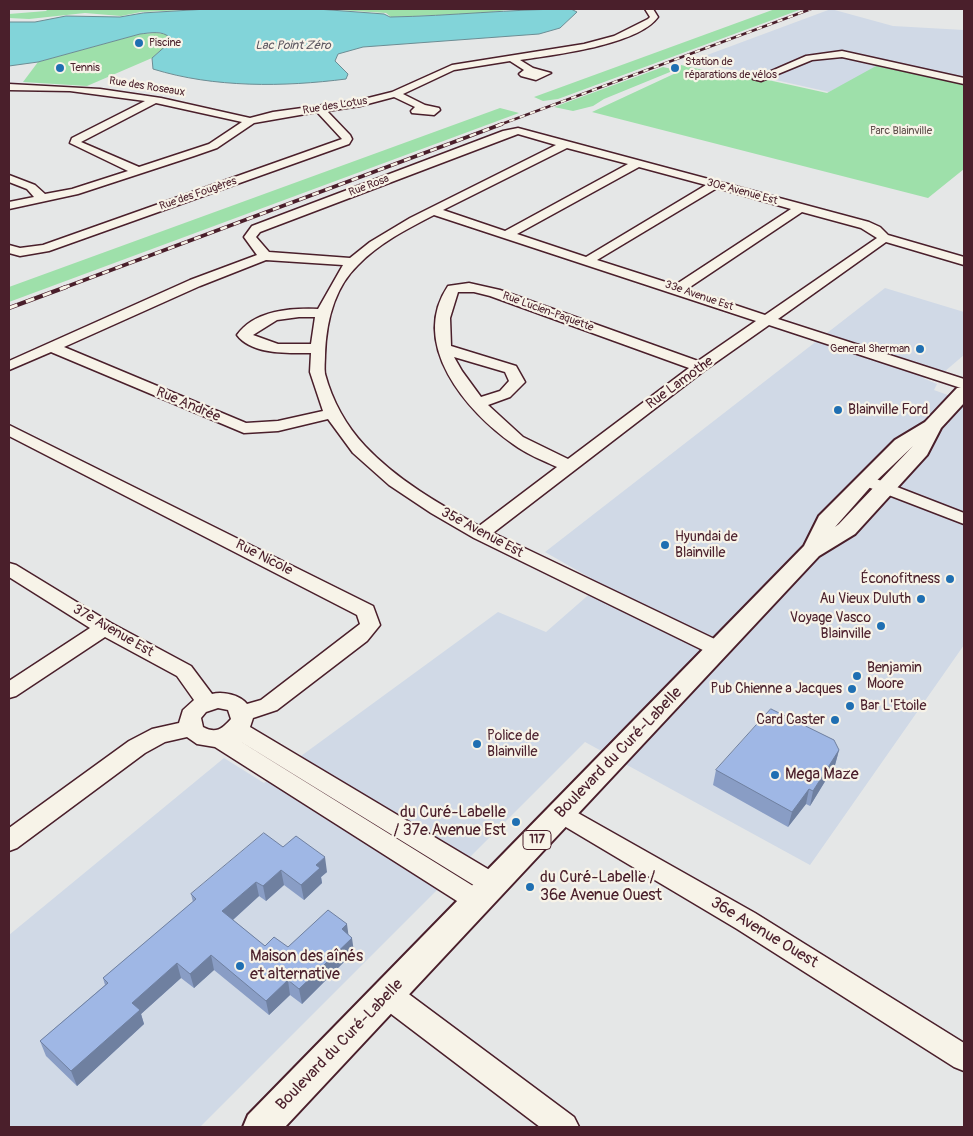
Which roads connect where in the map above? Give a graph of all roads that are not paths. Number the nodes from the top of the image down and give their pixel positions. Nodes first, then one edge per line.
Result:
1 (649, 9) edge
2 (511, 58) junction
3 (530, 70) dead end
4 (758, 79) dead end
5 (964, 81) edge
6 (20, 86) junction
7 (9, 87) edge
8 (395, 94) junction
9 (9, 99) edge
10 (153, 101) junction
11 (422, 108) dead end
12 (321, 110) junction
13 (250, 121) junction
14 (515, 131) joint
15 (566, 144) junction
16 (637, 164) junction
17 (138, 171) junction
18 (9, 178) edge
19 (715, 185) junction
20 (43, 199) junction
21 (9, 205) edge
22 (800, 208) junction
23 (433, 211) junction
24 (508, 234) junction
25 (884, 238) junction
26 (9, 249) edge
27 (265, 256) junction
28 (589, 260) junction
29 (352, 262) junction
30 (964, 262) edge
31 (678, 289) junction
32 (323, 313) junction
33 (768, 320) junction
34 (51, 347) junction
35 (314, 348) junction
36 (444, 349) junction
37 (9, 366) edge
38 (700, 367) junction
39 (964, 384) edge
40 (964, 392) edge
41 (478, 403) junction
42 (331, 414) junction
43 (9, 430) edge
44 (568, 466) junction
45 (876, 484) junction
46 (964, 519) edge
47 (480, 534) junction
48 (9, 569) edge
49 (104, 628) junction
50 (718, 649) junction
51 (9, 691) edge
52 (207, 702) junction
53 (233, 727) junction
54 (190, 729) junction
55 (562, 813) junction
56 (9, 842) edge
57 (486, 893) junction
58 (388, 995) junction
59 (964, 1058) edge
60 (261, 1127) edge
61 (564, 1127) edge

1 - 2 street, Rue des Lotus
2 - 3 street
2 - 8 street, Rue des Lotus
4 - 5 street
6 - 7 street, Rue des Roseaux
6 - 9 street
6 - 10 street, Rue des Roseaux
8 - 11 street
8 - 12 street, Rue des Lotus
10 - 13 street, Rue des Roseaux
10 - 17 street
12 - 13 street, Rue des Lotus
12 - 26 street, Rue des Fougères
13 - 17 street, Rue des Lotus
14 - 15 street, 30e Avenue Est
14 - 27 street, Rue Rosa
15 - 16 street, 30e Avenue Est
15 - 23 street, 35e Avenue Est
16 - 19 street, 30e Avenue Est
16 - 24 street
17 - 20 street, Rue des Lotus
18 - 20 street
19 - 22 street, 30e Avenue Est
19 - 28 street
20 - 21 street, Rue des Lotus
22 - 25 street, 30e Avenue Est
22 - 31 street
23 - 24 street, 33e Avenue Est
23 - 29 street, 35e Avenue Est
24 - 28 street, 33e Avenue Est
25 - 30 street, 30e Avenue Est
25 - 33 street, Rue Lamothe
27 - 29 street
27 - 34 street
28 - 31 street, 33e Avenue Est
29 - 32 street, 35e Avenue Est
31 - 33 street, 33e Avenue Est
32 - 35 street, 35e Avenue Est
32 - 35 street
33 - 38 street, Rue Lamothe
33 - 39 street, 33e Avenue Est
34 - 37 street
34 - 42 street, Rue Andrée
35 - 42 street, 35e Avenue Est
36 - 38 street, Rue Lucien-Paquette
36 - 41 street, Rue Lucien-Paquette
36 - 41 street
38 - 44 street, Rue Lamothe
40 - 45 main road, Boulevard du Curé-Labelle / 117
41 - 44 street, Rue Lucien-Paquette
42 - 47 street, 35e Avenue Est
43 - 53 street, Rue Nicole
44 - 47 street, Rue Lamothe
45 - 46 street
45 - 50 main road, Boulevard du Curé-Labelle / 117
47 - 50 street, 35e Avenue Est
48 - 49 street, 37e Avenue Est
49 - 51 street
49 - 52 street, 37e Avenue Est
50 - 55 main road, Boulevard du Curé-Labelle / 117
52 - 53 street
52 - 54 street
53 - 54 street
53 - 57 street
54 - 56 street
55 - 57 main road, Boulevard du Curé-Labelle / 117
55 - 59 street, 36e Avenue Ouest
57 - 58 main road, Boulevard du Curé-Labelle / 117
58 - 60 main road, Boulevard du Curé-Labelle / 117
58 - 61 street

